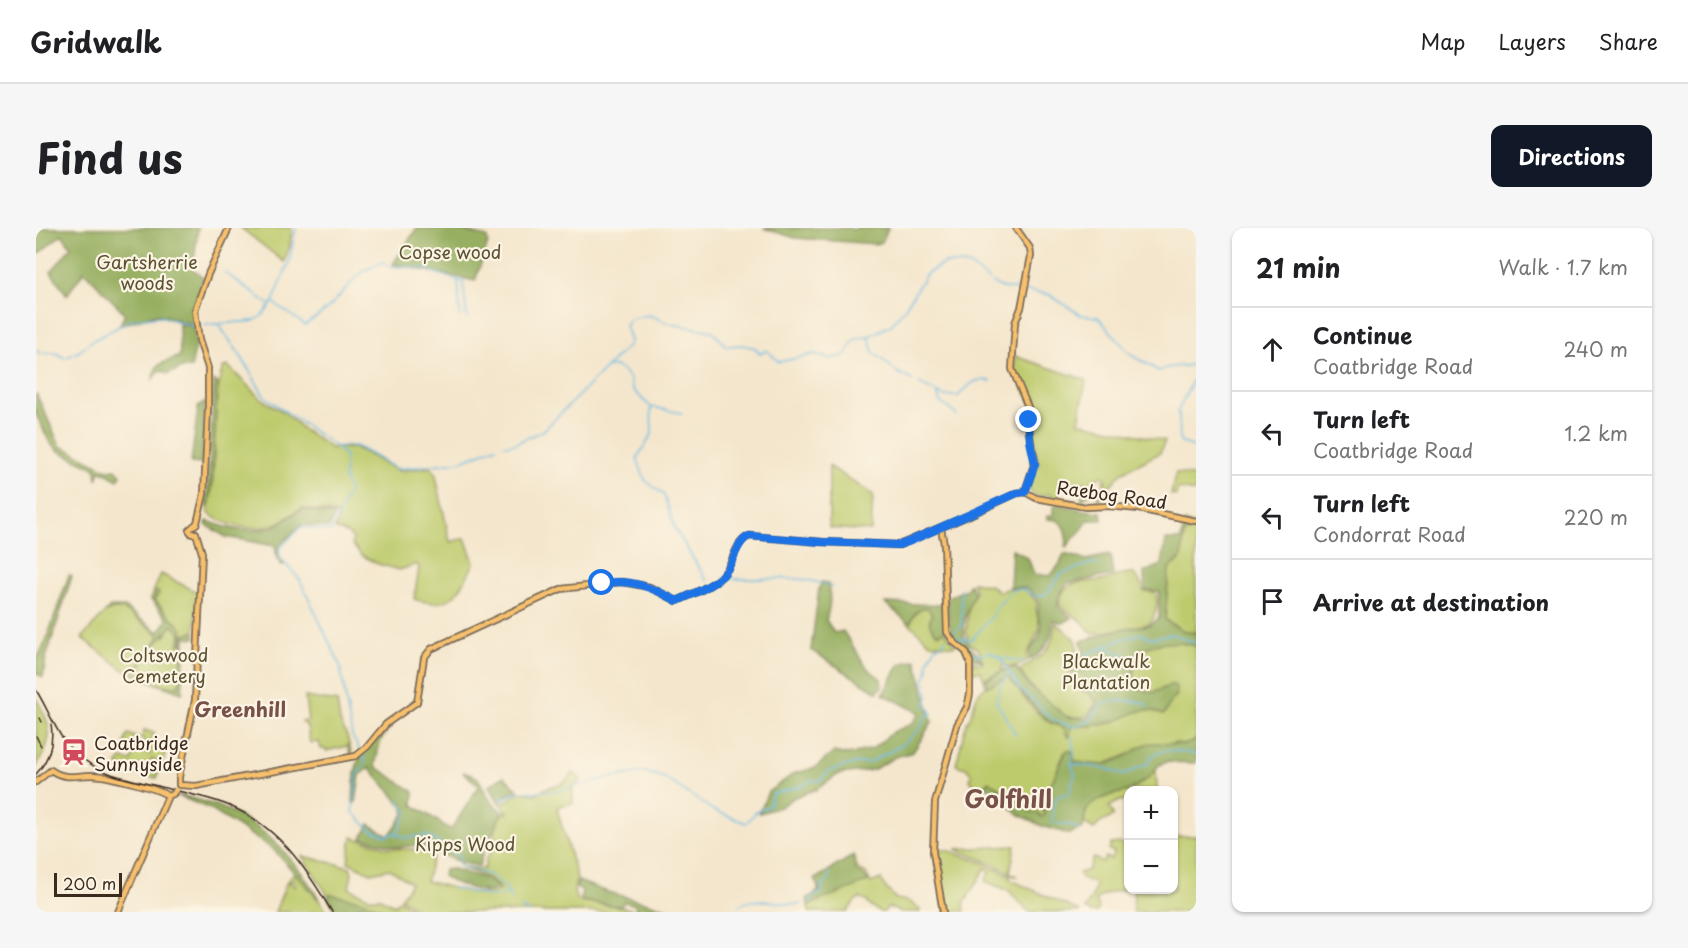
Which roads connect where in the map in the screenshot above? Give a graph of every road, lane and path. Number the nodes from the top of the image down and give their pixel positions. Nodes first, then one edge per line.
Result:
1 (230, 228) edge
2 (1016, 228) edge
3 (1025, 492) junction
4 (1196, 521) edge
5 (941, 528) junction
6 (36, 782) edge
7 (174, 791) junction
8 (117, 912) edge
9 (943, 912) edge

1 - 7 main road
2 - 3 main road
3 - 4 main road, Raebog Road
3 - 5 main road
5 - 7 main road
5 - 9 main road
6 - 7 main road
7 - 8 main road

